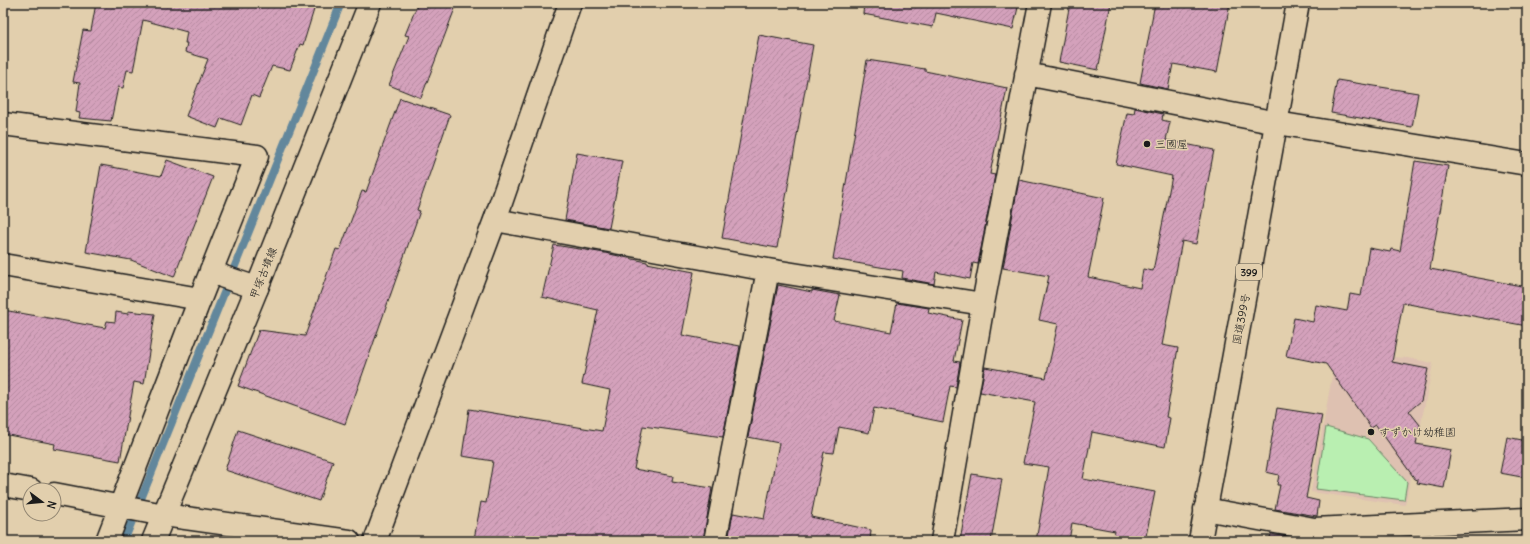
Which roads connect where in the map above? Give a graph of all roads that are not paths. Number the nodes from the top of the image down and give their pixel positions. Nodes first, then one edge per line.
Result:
1 (370, 3) edge
2 (570, 3) edge
3 (1040, 3) edge
4 (1298, 3) edge
5 (1026, 74) junction
6 (1277, 122) junction
7 (3, 124) edge
8 (1527, 164) edge
9 (495, 220) junction
10 (3, 265) edge
11 (768, 270) junction
12 (233, 279) junction
13 (200, 299) junction
14 (983, 304) junction
15 (3, 485) edge
16 (22, 488) edge
17 (62, 496) edge
18 (123, 507) junction
19 (1205, 509) junction
20 (157, 514) junction
21 (1527, 519) edge
22 (107, 541) edge
23 (153, 541) edge
24 (349, 541) edge
25 (375, 541) edge
26 (715, 541) edge
27 (942, 541) edge
28 (1200, 541) edge

1 - 12 main road, 甲塚古墳線
2 - 9 main road
3 - 5 main road
4 - 6 main road, 国道399号 / 399
5 - 6 main road
5 - 14 main road
6 - 8 main road
6 - 19 main road, 国道399号 / 399
7 - 12 main road
9 - 11 main road
9 - 25 main road
10 - 13 main road
11 - 14 main road
11 - 26 main road
12 - 13 main road
12 - 20 main road, 甲塚古墳線
13 - 18 main road
14 - 27 main road
15 - 16 main road
17 - 18 main road
18 - 20 main road
18 - 22 main road
19 - 21 main road
19 - 28 main road, 国道399号 / 399
20 - 23 main road, 甲塚古墳線
20 - 24 main road

